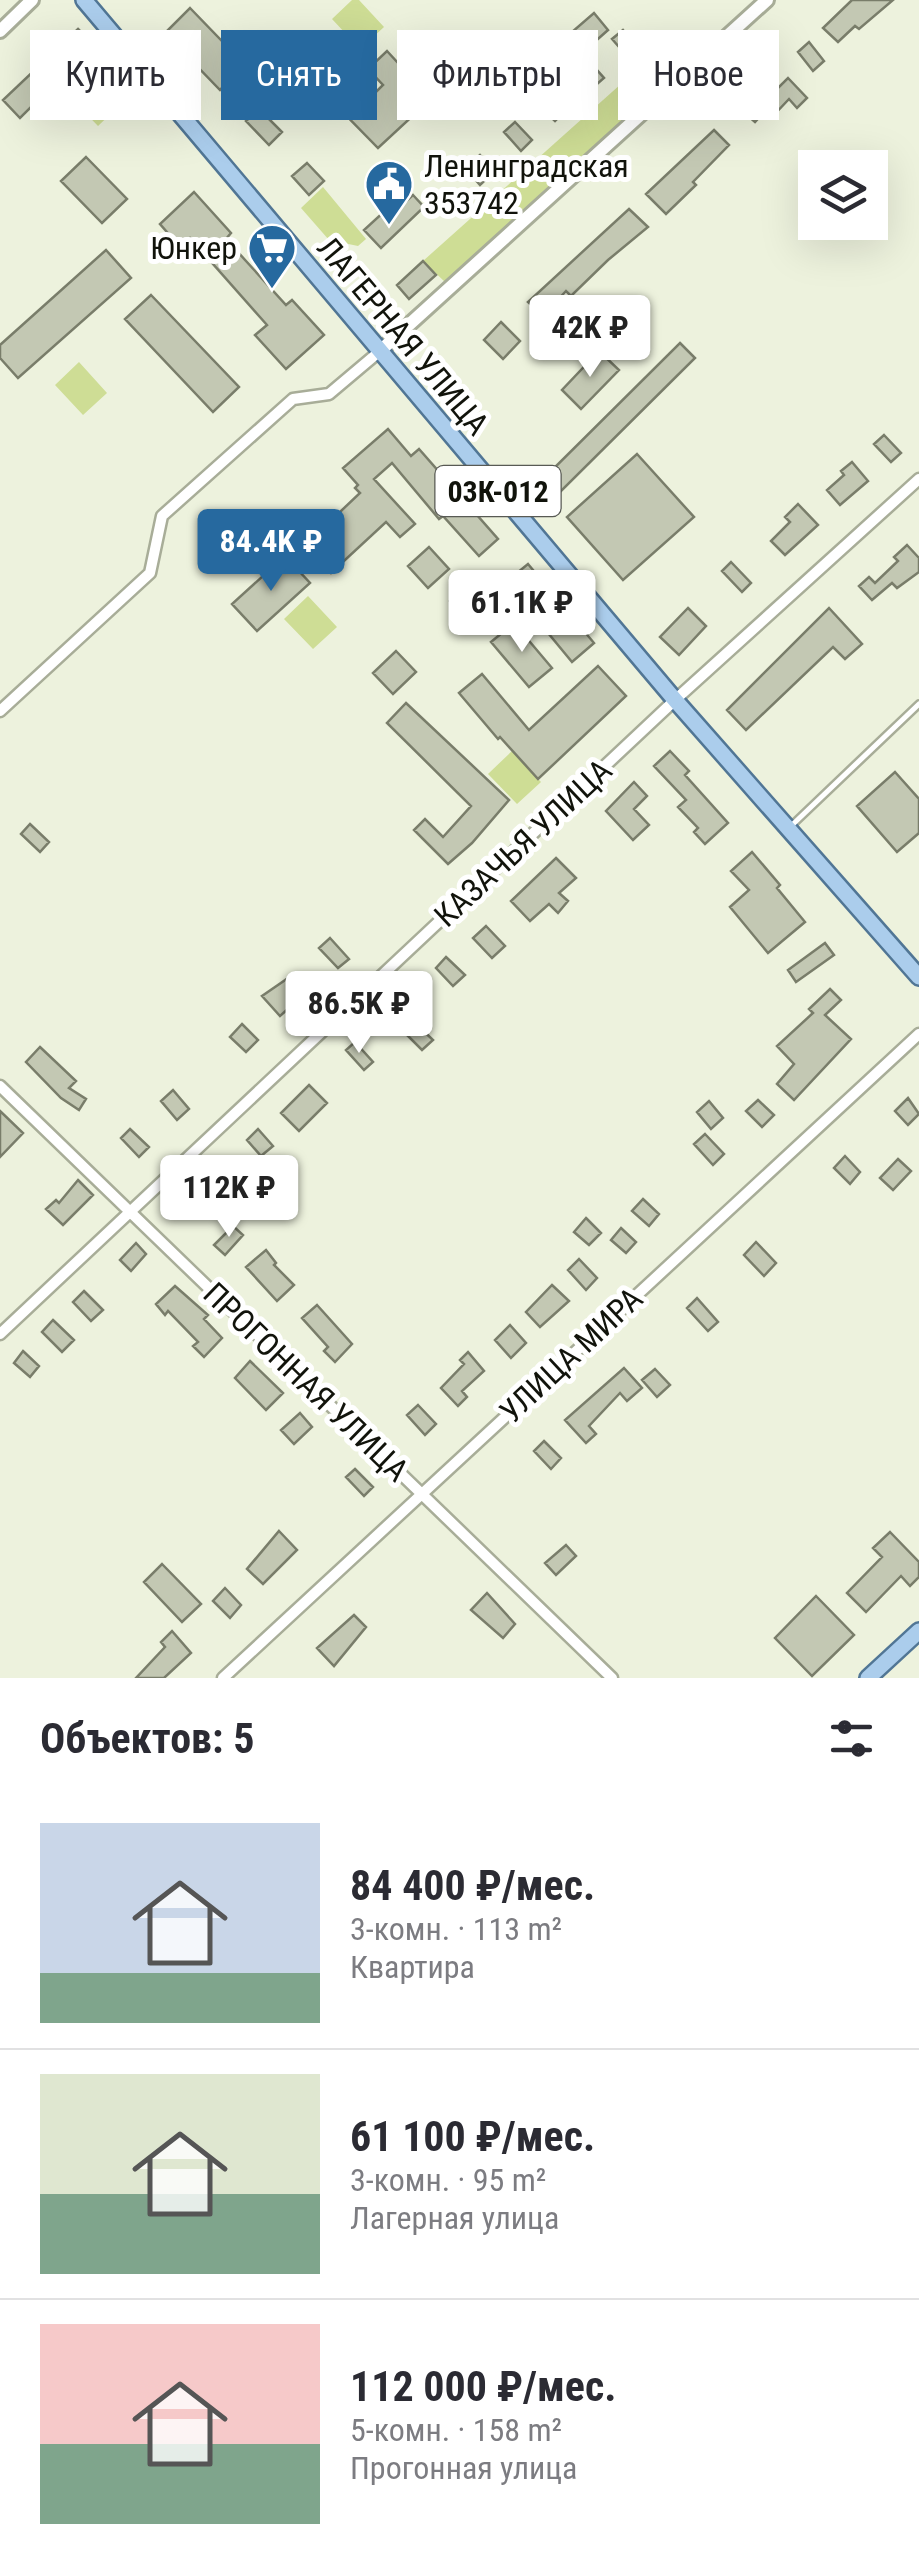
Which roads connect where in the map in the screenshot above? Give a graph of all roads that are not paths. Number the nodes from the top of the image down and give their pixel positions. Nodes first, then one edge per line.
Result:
1 (32, 0) edge
2 (84, 0) edge
3 (766, 0) edge
4 (0, 30) edge
5 (380, 352) junction
6 (919, 479) edge
7 (676, 700) junction
8 (919, 704) edge
9 (0, 710) edge
10 (790, 827) junction
11 (919, 976) edge
12 (919, 1034) edge
13 (0, 1086) edge
14 (133, 1213) junction
15 (0, 1334) edge
16 (420, 1494) junction
17 (919, 1631) edge
18 (223, 1678) edge
19 (612, 1678) edge
20 (868, 1678) edge

1 - 4 street
2 - 5 main road, ЛАГЕРНАЯ УЛИЦА / 03К-012
3 - 5 street
5 - 7 main road, ЛАГЕРНАЯ УЛИЦА / 03К-012
5 - 9 street
6 - 7 street, КАЗАЧЬЯ УЛИЦА
7 - 10 main road, ЛАГЕРНАЯ УЛИЦА / 03К-012
7 - 14 street, КАЗАЧЬЯ УЛИЦА
8 - 10 lane
10 - 11 main road, ЛАГЕРНАЯ УЛИЦА / 03К-012
12 - 16 street, УЛИЦА МИРА
13 - 14 street, ПРОГОННАЯ УЛИЦА
14 - 15 street, КАЗАЧЬЯ УЛИЦА
14 - 16 street, ПРОГОННАЯ УЛИЦА
16 - 18 street, УЛИЦА МИРА
16 - 19 street, ПРОГОННАЯ УЛИЦА
17 - 20 main road

